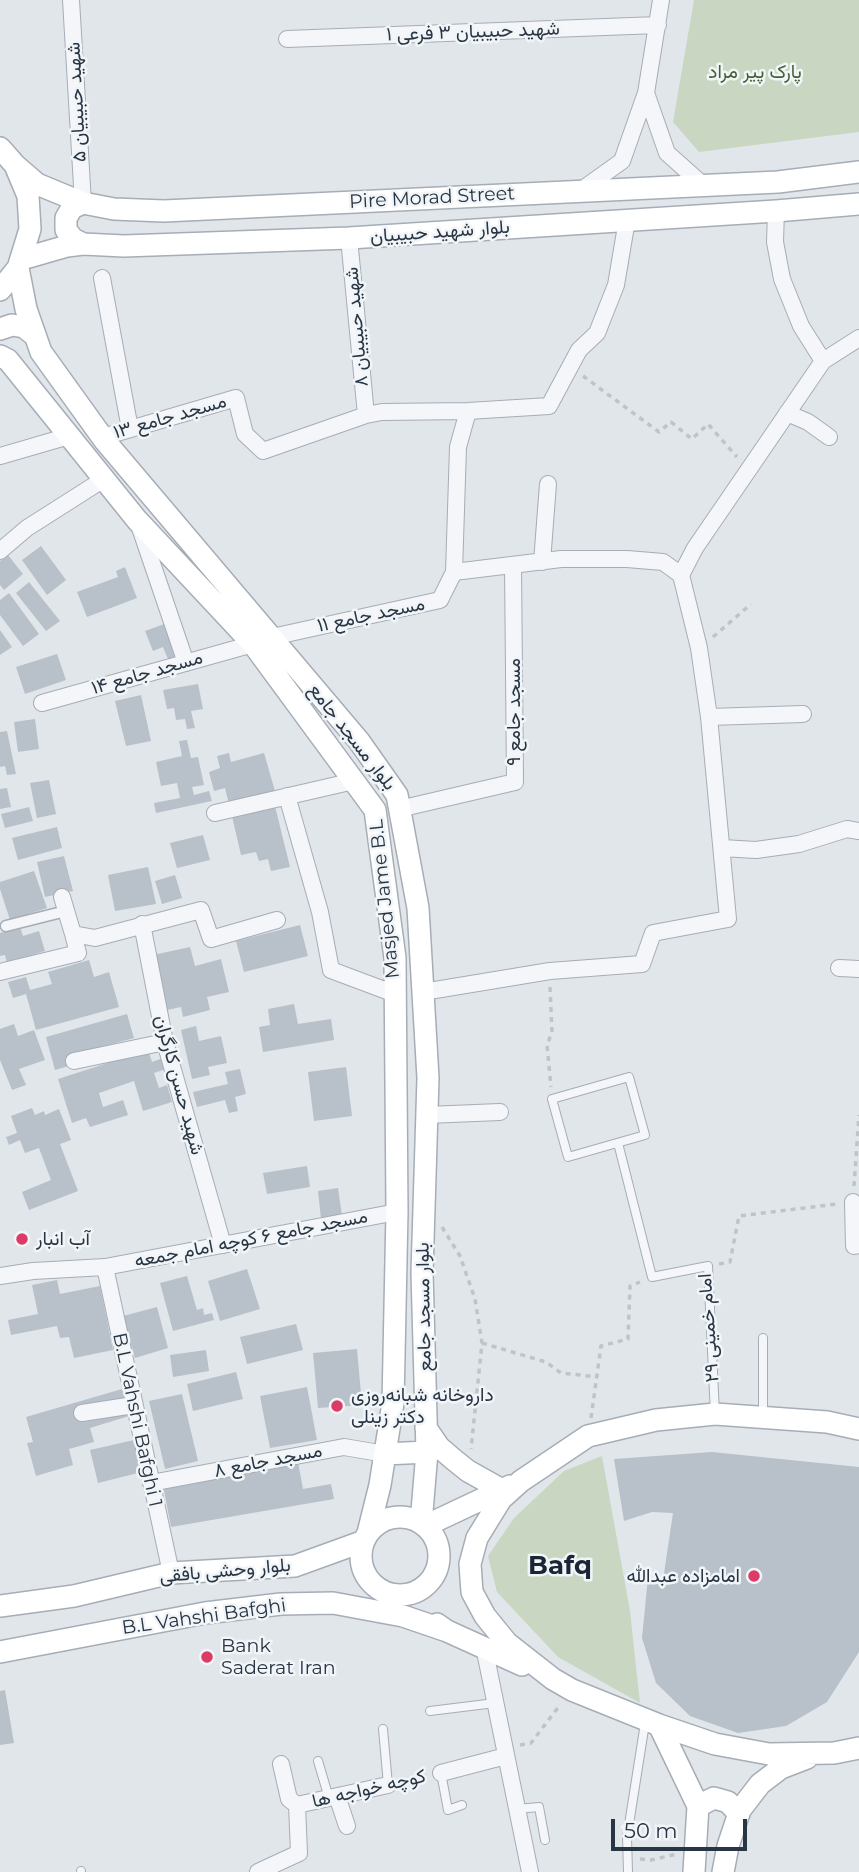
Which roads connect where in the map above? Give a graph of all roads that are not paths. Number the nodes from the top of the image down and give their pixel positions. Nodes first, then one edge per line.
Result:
1 (71, 0) edge
2 (661, 0) edge
3 (658, 26) junction
4 (287, 38) dead end
5 (646, 93) junction
6 (0, 148) edge
7 (15, 165) junction
8 (859, 172) edge
9 (703, 186) junction
10 (580, 191) junction
11 (83, 204) junction
12 (859, 204) edge
13 (776, 211) junction
14 (627, 220) junction
15 (349, 238) junction
16 (83, 244) junction
17 (20, 263) junction
18 (102, 278) dead end
19 (0, 290) edge
20 (0, 329) edge
21 (34, 335) junction
22 (859, 338) edge
23 (0, 356) edge
24 (823, 361) junction
25 (468, 411) junction
26 (787, 413) junction
27 (366, 415) junction
28 (130, 429) junction
29 (69, 436) junction
30 (103, 437) junction
31 (829, 437) dead end
32 (0, 456) edge
33 (104, 479) junction
34 (548, 484) dead end
35 (137, 520) junction
36 (0, 551) edge
37 (542, 562) junction
38 (513, 565) junction
39 (454, 572) junction
40 (681, 575) junction
41 (262, 640) junction
42 (186, 663) junction
43 (42, 703) dead end
44 (803, 713) dead end
45 (709, 717) junction
46 (354, 781) junction
47 (287, 796) junction
48 (399, 809) junction
49 (215, 813) dead end
50 (859, 831) edge
51 (722, 848) junction
52 (64, 904) joint
53 (277, 920) dead end
54 (142, 924) junction
55 (6, 926) dead end
56 (73, 934) junction
57 (839, 968) dead end
58 (859, 969) edge
59 (0, 972) edge
60 (423, 992) junction
61 (396, 994) junction
62 (165, 1042) junction
63 (74, 1061) dead end
64 (500, 1112) dead end
65 (427, 1115) junction
66 (618, 1143) junction
67 (853, 1202) road end
68 (397, 1212) junction
69 (223, 1245) junction
70 (859, 1245) edge
71 (105, 1267) junction
72 (1, 1273) edge
73 (763, 1338) dead end
74 (134, 1405) junction
75 (82, 1413) dead end
76 (715, 1414) junction
77 (763, 1417) junction
78 (858, 1424) edge
79 (426, 1428) junction
80 (427, 1452) junction
81 (385, 1454) junction
82 (151, 1483) junction
83 (512, 1485) junction
84 (423, 1524) junction
85 (366, 1537) junction
86 (171, 1573) junction
87 (393, 1594) junction
88 (333, 1603) junction
89 (0, 1606) edge
90 (447, 1631) junction
91 (484, 1647) junction
92 (0, 1651) edge
93 (563, 1684) junction
94 (495, 1703) junction
95 (430, 1711) dead end
96 (652, 1722) junction
97 (383, 1729) dead end
98 (859, 1748) edge
99 (505, 1752) junction
100 (819, 1753) junction
101 (318, 1761) dead end
102 (281, 1764) dead end
103 (441, 1773) joint
104 (388, 1784) joint
105 (333, 1797) junction
106 (298, 1805) junction
107 (462, 1805) dead end
108 (698, 1806) junction
109 (517, 1810) junction
110 (739, 1814) junction
111 (346, 1826) dead end
112 (545, 1840) dead end
113 (258, 1872) edge
114 (530, 1872) edge
115 (628, 1872) edge
116 (694, 1872) edge
117 (723, 1872) edge

1 - 11 street, شهید حبیبیان ۵
2 - 3 street
3 - 4 street, شهید حبیبیان ۳ فرعی ۱
3 - 5 street
5 - 9 street
5 - 10 street
6 - 7 main road
7 - 11 main road, Pire Morad Street
7 - 17 main road
8 - 9 main road, Pire Morad Street
9 - 10 main road, Pire Morad Street
10 - 11 main road, Pire Morad Street
11 - 16 main road
12 - 13 main road, بلوار شهید حبیبیان
13 - 14 main road, بلوار شهید حبیبیان
13 - 24 street
14 - 15 main road, بلوار شهید حبیبیان
14 - 25 street
15 - 16 main road, بلوار شهید حبیبیان
15 - 27 street, شهید حبیبیان ۸
16 - 17 main road, بلوار شهید حبیبیان
17 - 19 main road
17 - 21 main road, بلوار مسجد جامع
18 - 28 street
20 - 21 main road
21 - 30 main road, بلوار مسجد جامع
22 - 24 street
23 - 29 main road, Masjed Jame B.L
24 - 26 street
25 - 27 street
25 - 39 street
26 - 31 street
26 - 40 street
27 - 28 street, مسجد جامع ۱۳
28 - 30 street, مسجد جامع ۱۳
29 - 32 street
29 - 33 main road, Masjed Jame B.L
30 - 41 main road, بلوار مسجد جامع
33 - 35 main road, Masjed Jame B.L
33 - 36 street
34 - 37 street
35 - 41 main road, Masjed Jame B.L
35 - 42 street
37 - 38 street
37 - 40 street
38 - 39 street
38 - 48 street, مسجد جامع ۹
39 - 41 street, مسجد جامع ۱۱
40 - 45 street
41 - 42 street, مسجد جامع ۱۴
41 - 46 main road, Masjed Jame B.L
41 - 48 main road, بلوار مسجد جامع
42 - 43 street, مسجد جامع ۱۴
44 - 45 street
45 - 51 street
46 - 47 street
46 - 61 main road, Masjed Jame B.L
47 - 49 street
47 - 61 street
48 - 60 main road, بلوار مسجد جامع
50 - 51 street
51 - 60 street
52 - 55 street
52 - 56 street
53 - 54 street
54 - 56 street
54 - 62 street, شهید حسن کارگران
56 - 59 street
57 - 58 street
60 - 65 main road, بلوار مسجد جامع
61 - 68 main road, Masjed Jame B.L
62 - 63 street
62 - 69 street, شهید حسن کارگران
64 - 65 street
65 - 79 main road, بلوار مسجد جامع
66 - 66 lane
66 - 76 lane, امام خمینی ۲۹
67 - 70 street
68 - 69 street, مسجد جامع ۶ کوچه امام جمعه
68 - 81 main road, Masjed Jame B.L
69 - 71 street, مسجد جامع ۶ کوچه امام جمعه
71 - 72 street, مسجد جامع ۶ کوچه امام جمعه
71 - 74 street, B.L Vahshi Bafghi 1
73 - 77 lane
74 - 75 street
74 - 82 street, B.L Vahshi Bafghi 1
76 - 77 main road
76 - 83 main road
77 - 78 main road
79 - 80 main road, بلوار مسجد جامع
79 - 83 main road
80 - 81 main road
80 - 84 main road, بلوار مسجد جامع
81 - 82 street, مسجد جامع ۸
81 - 85 main road, Masjed Jame B.L
82 - 86 street, B.L Vahshi Bafghi 1
83 - 84 main road
83 - 93 main road
84 - 85 main road
84 - 87 main road
85 - 86 main road, بلوار وحشی بافقی
85 - 87 main road
86 - 89 main road, بلوار وحشی بافقی
87 - 88 main road
87 - 90 main road, B.L Vahshi Bafghi
88 - 90 main road, B.L Vahshi Bafghi
88 - 92 main road, B.L Vahshi Bafghi
90 - 91 main road, B.L Vahshi Bafghi
91 - 93 main road, B.L Vahshi Bafghi
91 - 94 street
93 - 96 main road
94 - 95 lane
94 - 99 street
96 - 100 main road
96 - 108 main road
96 - 115 lane
97 - 104 lane
98 - 100 main road
99 - 103 street
99 - 109 street
100 - 110 main road
101 - 105 lane
102 - 106 street
103 - 107 lane
104 - 105 street, کوچه خواجه ها
105 - 106 street, کوچه خواجه ها
105 - 111 street
106 - 113 street
108 - 110 main road
108 - 116 main road
109 - 112 lane
109 - 114 street
110 - 117 main road

